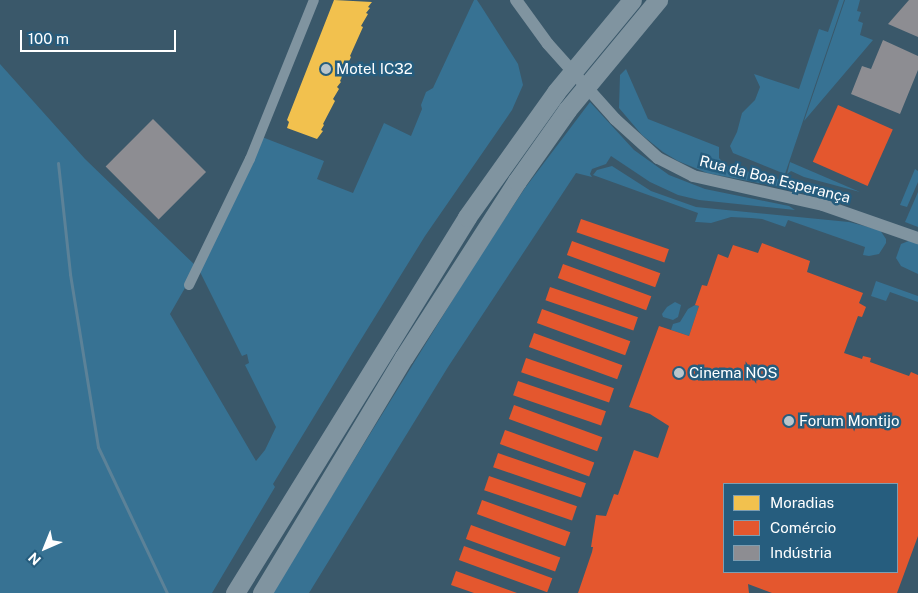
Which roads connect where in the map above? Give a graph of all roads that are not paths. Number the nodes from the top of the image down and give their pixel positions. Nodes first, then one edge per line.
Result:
1 (314, 0) edge
2 (516, 0) edge
3 (632, 0) edge
4 (658, 0) edge
5 (918, 238) edge
6 (189, 285) dead end
7 (235, 593) edge
8 (262, 593) edge

1 - 6 street
2 - 5 street, Rua da Boa Esperança, bridge
3 - 7 highway
4 - 8 highway

